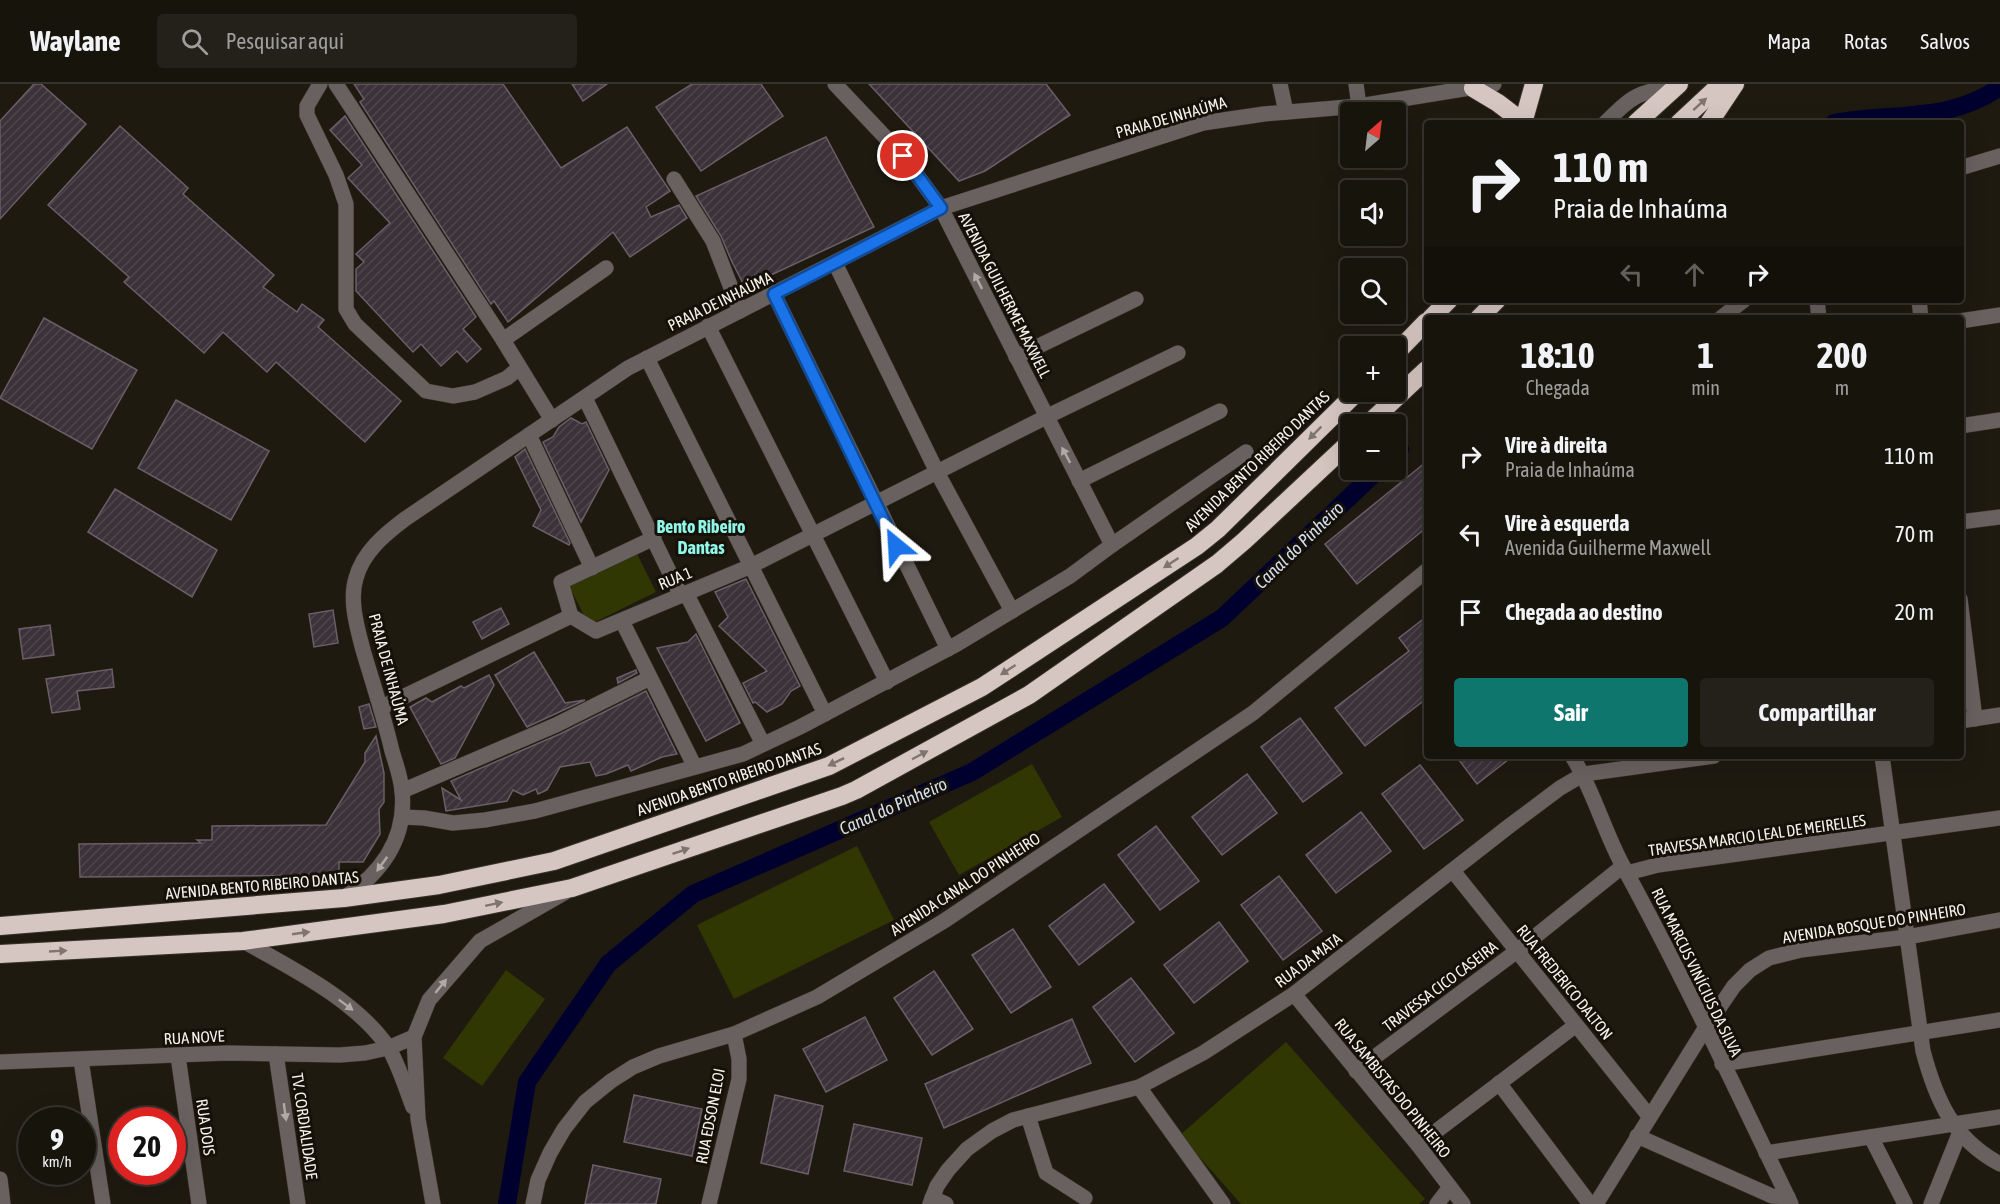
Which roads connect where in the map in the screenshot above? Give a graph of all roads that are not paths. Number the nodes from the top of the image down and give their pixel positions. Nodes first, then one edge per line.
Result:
1 (320, 84) edge
2 (336, 84) edge
3 (834, 84) edge
4 (1280, 84) edge
5 (1356, 84) edge
6 (1494, 84) edge
7 (1534, 84) edge
8 (1721, 84) edge
9 (1735, 84) edge
10 (1678, 85) edge
11 (1473, 88) junction
12 (1358, 102) edge
13 (1384, 102) edge
14 (1340, 108) edge
15 (1286, 112) junction
16 (1519, 120) edge
17 (1524, 120) edge
18 (1608, 120) edge
19 (1639, 120) edge
20 (1682, 120) edge
21 (1711, 120) edge
22 (2000, 156) edge
23 (1964, 167) edge
24 (674, 179) dead end
25 (941, 208) junction
26 (835, 263) junction
27 (606, 268) dead end
28 (774, 294) junction
29 (1136, 299) dead end
30 (1446, 303) edge
31 (1494, 303) edge
32 (1740, 303) edge
33 (740, 311) junction
34 (1434, 315) edge
35 (1482, 315) edge
36 (1726, 315) edge
37 (2000, 315) edge
38 (1964, 320) edge
39 (1424, 324) edge
40 (708, 327) junction
41 (503, 340) junction
42 (1406, 343) edge
43 (1178, 353) dead end
44 (1016, 357) junction
45 (647, 358) junction
46 (519, 368) junction
47 (1423, 375) edge
48 (585, 398) junction
49 (1347, 402) edge
50 (1220, 411) dead end
51 (1379, 414) edge
52 (1046, 417) junction
53 (552, 420) junction
54 (2000, 420) edge
55 (1964, 425) edge
56 (529, 435) junction
57 (1340, 451) edge
58 (1246, 452) dead end
59 (938, 474) junction
60 (1079, 481) junction
61 (876, 505) junction
62 (2000, 517) edge
63 (1964, 522) edge
64 (813, 535) junction
65 (654, 538) junction
66 (1112, 545) junction
67 (751, 566) junction
68 (592, 568) junction
69 (1424, 573) edge
70 (684, 594) junction
71 (1012, 611) junction
72 (571, 616) junction
73 (622, 621) junction
74 (948, 650) junction
75 (1964, 660) edge
76 (650, 678) junction
77 (887, 682) junction
78 (382, 707) junction
79 (825, 714) junction
80 (2000, 716) edge
81 (1968, 720) edge
82 (763, 744) junction
83 (1574, 759) edge
84 (1682, 759) edge
85 (1882, 759) edge
86 (695, 767) junction
87 (1584, 774) junction
88 (402, 791) junction
89 (402, 817) junction
90 (2000, 818) edge
91 (1893, 834) junction
92 (1625, 870) junction
93 (1453, 872) junction
94 (572, 888) junction
95 (344, 898) junction
96 (2000, 920) edge
97 (1, 926) edge
98 (1907, 937) junction
99 (243, 941) junction
100 (1517, 951) junction
101 (0, 954) edge
102 (1294, 994) junction
103 (2000, 1020) edge
104 (1576, 1025) junction
105 (1706, 1027) junction
106 (734, 1034) junction
107 (1921, 1034) junction
108 (414, 1037) junction
109 (388, 1048) junction
110 (276, 1054) junction
111 (178, 1056) junction
112 (81, 1060) junction
113 (0, 1062) edge
114 (1722, 1064) junction
115 (1356, 1071) junction
116 (1499, 1083) junction
117 (1139, 1087) junction
118 (1028, 1116) junction
119 (1649, 1116) junction
120 (418, 1117) junction
121 (2000, 1117) edge
122 (1956, 1128) junction
123 (1637, 1136) junction
124 (1871, 1137) junction
125 (1418, 1145) junction
126 (1766, 1153) junction
127 (2000, 1164) edge
128 (0, 1179) edge
129 (1450, 1187) junction
130 (1085, 1197) dead end
131 (1790, 1201) edge
132 (936, 1202) edge
133 (3, 1204) edge
134 (103, 1204) edge
135 (198, 1204) edge
136 (298, 1204) edge
137 (433, 1204) edge
138 (533, 1204) edge
139 (709, 1204) edge
140 (1222, 1204) edge
141 (1437, 1204) edge
142 (1463, 1204) edge
143 (1590, 1204) edge
144 (1596, 1204) edge
145 (1905, 1204) edge
146 (1931, 1204) edge

1 - 46 street
2 - 41 street
3 - 25 street, AVENIDA GUILHERME MAXWELL
4 - 15 street
5 - 12 street
6 - 11 street, PRAIA DE INHAÚMA
7 - 17 highway
20 -> 8 highway
9 - 21 highway
10 - 18 street
10 - 19 highway
11 - 13 street, PRAIA DE INHAÚMA
11 - 16 highway
14 - 15 street, PRAIA DE INHAÚMA
15 - 25 street, PRAIA DE INHAÚMA
22 - 23 street
24 - 33 street
25 - 26 street, PRAIA DE INHAÚMA
44 -> 25 street, AVENIDA GUILHERME MAXWELL
26 - 28 street, PRAIA DE INHAÚMA
26 - 59 street
27 - 41 street
28 - 33 street, PRAIA DE INHAÚMA
28 - 61 street
29 - 44 street
30 - 34 highway
31 - 35 highway
32 - 36 street
33 - 40 street, PRAIA DE INHAÚMA
37 - 38 street
39 - 42 highway
40 - 45 street, PRAIA DE INHAÚMA
40 - 64 street
41 - 46 street
43 - 52 street, RUA 1
44 - 52 street, AVENIDA GUILHERME MAXWELL
45 - 48 street, PRAIA DE INHAÚMA
45 - 67 street
46 - 53 street
47 - 51 highway
48 - 53 street, PRAIA DE INHAÚMA
48 - 65 street
49 -> 95 highway, AVENIDA BENTO RIBEIRO DANTAS
50 - 60 street
52 - 59 street, RUA 1
60 -> 52 street, AVENIDA GUILHERME MAXWELL
53 - 56 street, PRAIA DE INHAÚMA
54 - 55 street
56 - 68 street
56 - 78 street, PRAIA DE INHAÚMA
94 -> 57 highway
58 - 66 street
59 - 61 street, RUA 1
59 - 71 street
60 - 66 street, AVENIDA GUILHERME MAXWELL
61 - 64 street, RUA 1
61 - 74 street
62 - 63 street
64 - 67 street, RUA 1
64 - 77 street
65 - 68 street
65 - 70 street
66 - 71 street
67 - 70 street, RUA 1
67 - 79 street
68 - 72 street
69 - 106 street, AVENIDA CANAL DO PINHEIRO
70 - 73 street, RUA 1
70 - 82 street
71 - 74 street
72 - 73 street, RUA 1
72 - 78 street
73 - 76 street
74 - 77 street
75 - 81 street
76 - 86 street
76 - 88 street
77 - 79 street
78 - 88 street, PRAIA DE INHAÚMA
79 - 82 street
80 - 81 street
82 - 86 street
83 - 87 street, RUA MARCUS VINÍCIUS DA SILVA
84 - 87 street, RUA DA MATA
85 - 91 street
86 - 89 street
87 - 92 street, RUA MARCUS VINÍCIUS DA SILVA
87 - 93 street, RUA DA MATA
88 - 89 street, PRAIA DE INHAÚMA
89 -> 95 street, PRAIA DE INHAÚMA
90 - 91 street, TRAVESSA MARCIO LEAL DE MEIRELLES
91 - 92 street, TRAVESSA MARCIO LEAL DE MEIRELLES
91 - 98 street
92 - 100 street, TRAVESSA CICO CASEIRA
92 - 105 street, RUA MARCUS VINÍCIUS DA SILVA
93 - 100 street, RUA FREDERICO DALTON
93 - 102 street, RUA DA MATA
99 -> 94 highway
108 -> 94 street
95 - 97 highway, AVENIDA BENTO RIBEIRO DANTAS
96 - 98 street, AVENIDA BOSQUE DO PINHEIRO
98 - 105 street, AVENIDA BOSQUE DO PINHEIRO
98 - 107 street
101 -> 99 highway
99 -> 109 street
100 - 104 street, RUA FREDERICO DALTON
100 - 115 street, TRAVESSA CICO CASEIRA
102 - 115 street, RUA SAMBISTAS DO PINHEIRO
102 - 117 street, RUA DA MATA
103 - 107 street
104 - 116 street
104 - 119 street, RUA FREDERICO DALTON
105 - 114 street, RUA MARCUS VINÍCIUS DA SILVA
105 - 119 street, AVENIDA BOSQUE DO PINHEIRO
106 - 138 street, AVENIDA CANAL DO PINHEIRO
106 - 139 street, RUA EDSON ELOI
107 - 114 street
107 - 122 street
108 - 109 street, RUA NOVE
108 - 120 street
109 - 110 street, RUA NOVE
109 - 120 street
110 - 111 street, RUA NOVE
110 -> 136 street, TV. CORDIALIDADE
111 - 112 street, RUA NOVE
111 - 135 street, RUA DOIS
112 - 113 street, RUA NOVE
112 - 134 street
114 - 126 street, RUA MARCUS VINÍCIUS DA SILVA
115 - 125 street, RUA SAMBISTAS DO PINHEIRO
116 - 125 street
116 - 143 street
117 - 118 street, RUA DA MATA
117 - 140 street
118 - 130 street
118 - 132 street, RUA DA MATA
119 - 123 street, AVENIDA BOSQUE DO PINHEIRO
120 - 137 street
121 - 122 street
122 - 124 street
122 - 127 street
122 - 146 street
123 - 131 street
123 - 144 street, AVENIDA BOSQUE DO PINHEIRO
124 - 126 street
124 - 145 street
125 - 129 street, RUA SAMBISTAS DO PINHEIRO
126 - 131 street, RUA MARCUS VINÍCIUS DA SILVA
128 - 133 street
129 - 141 street
129 - 142 street, RUA SAMBISTAS DO PINHEIRO

